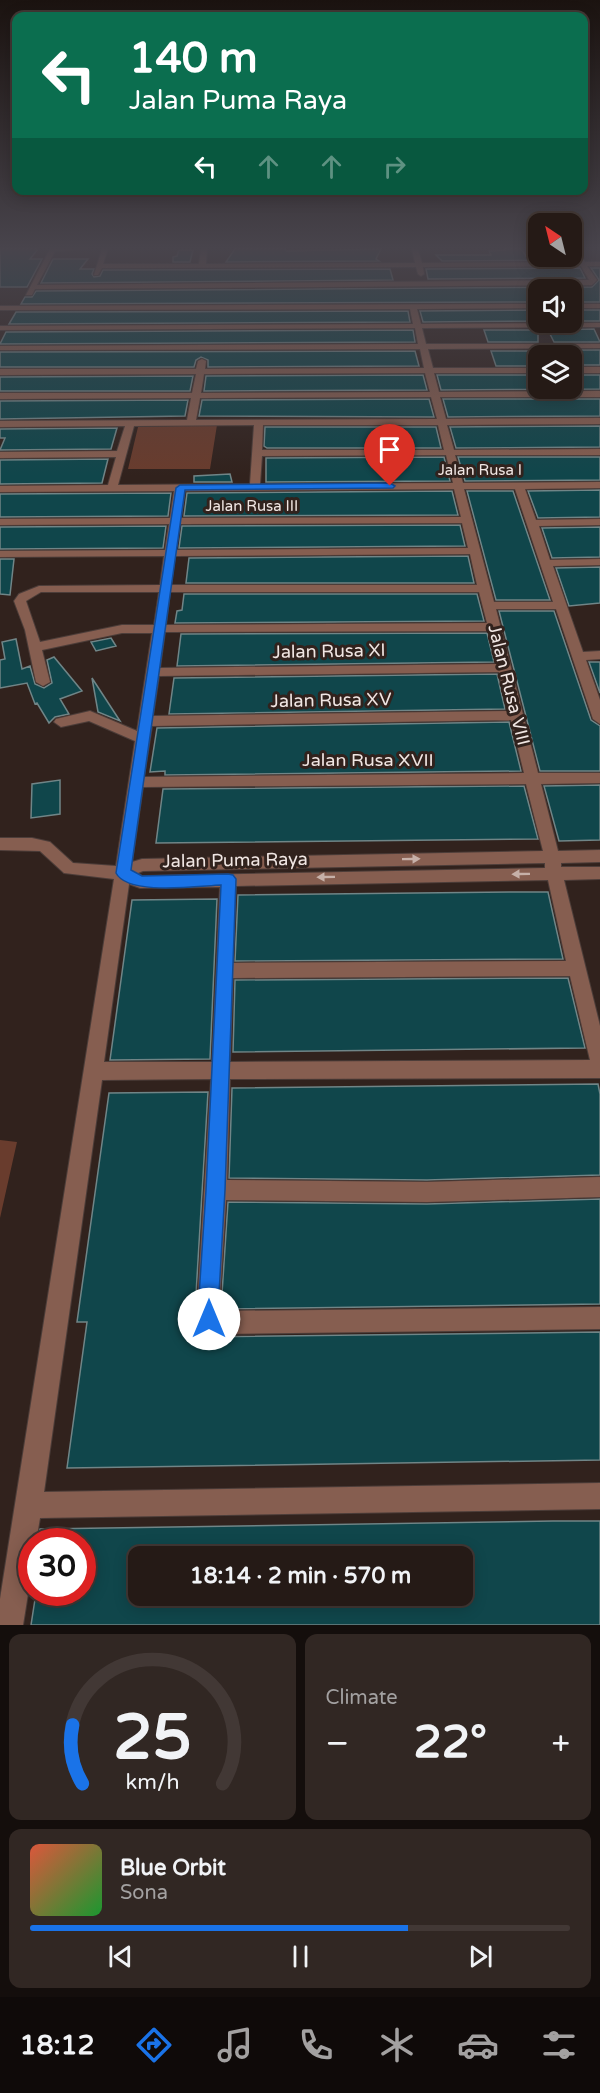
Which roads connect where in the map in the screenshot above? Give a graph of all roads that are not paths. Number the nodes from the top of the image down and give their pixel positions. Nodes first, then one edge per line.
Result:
1 (417, 326) junction
2 (477, 326) junction
3 (600, 326) edge
4 (0, 327) edge
5 (208, 327) junction
6 (600, 346) edge
7 (422, 347) junction
8 (0, 348) edge
9 (204, 348) junction
10 (490, 358) junction
11 (528, 368) edge
12 (427, 370) junction
13 (582, 370) edge
14 (600, 370) edge
15 (201, 371) junction
16 (0, 372) edge
17 (436, 394) junction
18 (600, 394) edge
19 (0, 396) edge
20 (195, 396) junction
21 (600, 421) edge
22 (259, 422) junction
23 (442, 422) junction
24 (130, 423) junction
25 (191, 423) junction
26 (0, 424) edge
27 (450, 452) junction
28 (600, 452) edge
29 (257, 453) junction
30 (122, 454) junction
31 (0, 455) edge
32 (458, 485) junction
33 (519, 485) junction
34 (600, 485) edge
35 (255, 487) junction
36 (112, 488) junction
37 (180, 488) junction
38 (0, 489) edge
39 (467, 520) junction
40 (175, 521) junction
41 (0, 522) edge
42 (600, 522) edge
43 (533, 523) junction
44 (475, 551) junction
45 (171, 553) junction
46 (0, 554) edge
47 (600, 562) edge
48 (547, 563) junction
49 (165, 588) junction
50 (484, 588) junction
51 (561, 605) junction
52 (489, 606) junction
53 (494, 627) junction
54 (159, 628) junction
55 (36, 647) junction
56 (579, 656) junction
57 (600, 656) edge
58 (505, 668) junction
59 (153, 672) junction
60 (43, 682) dead end
61 (599, 713) edge
62 (517, 715) junction
63 (61, 722) dead end
64 (144, 730) junction
65 (600, 778) edge
66 (532, 779) junction
67 (137, 782) junction
68 (0, 844) edge
69 (600, 856) edge
70 (553, 865) junction
71 (123, 873) junction
72 (600, 873) edge
73 (228, 879) junction
74 (577, 968) junction
75 (225, 971) junction
76 (600, 1064) edge
77 (600, 1069) edge
78 (94, 1071) junction
79 (220, 1071) junction
80 (600, 1187) edge
81 (216, 1190) junction
82 (600, 1318) edge
83 (600, 1496) edge
84 (29, 1505) junction
85 (9, 1625) edge

1 - 2 street
1 - 5 street
1 - 7 street, Jalan Rusa VIII
2 - 3 street
2 - 10 street
4 - 5 street
5 - 9 street
6 - 10 street
7 - 9 street
7 - 10 street
7 - 12 street, Jalan Rusa VIII
8 - 9 street
9 - 15 street
10 - 11 street
10 - 12 street
12 - 15 street
12 - 17 street, Jalan Rusa VIII
13 - 14 street
15 - 16 street
15 - 20 street
17 - 18 street
17 - 20 street
17 - 23 street, Jalan Rusa VIII
19 - 20 street
20 - 25 street
21 - 23 street
22 - 23 street
22 - 25 street
22 - 29 street
23 - 27 street, Jalan Rusa VIII
24 - 25 street
24 - 26 street
24 - 30 street
27 - 28 street
27 - 29 street
27 - 32 street, Jalan Rusa VIII
29 - 35 street
30 - 31 street
30 - 36 street
32 - 33 street, Jalan Rusa I
32 - 35 street, Jalan Rusa I
32 - 39 street, Jalan Rusa VIII
33 - 34 street, Jalan Rusa I
33 - 43 street
35 - 37 street, Jalan Rusa I
36 - 37 street, Jalan Rusa I
36 - 38 street, Jalan Rusa I
37 - 40 street
39 - 40 street, Jalan Rusa III
39 - 44 street, Jalan Rusa VIII
40 - 41 street, Jalan Rusa III
40 - 45 street
42 - 43 street
43 - 48 street
44 - 45 street
44 - 50 street, Jalan Rusa VIII
45 - 46 street
45 - 49 street
47 - 48 street
48 - 51 street
49 - 50 street
49 - 54 street
49 - 55 street
50 - 52 street, Jalan Rusa VIII
51 - 52 street
51 - 56 street
52 - 53 street, Jalan Rusa VIII
53 - 54 street
53 - 58 street, Jalan Rusa VIII
54 - 55 street
54 - 59 street
55 - 60 street
56 - 57 street
56 - 61 street
58 - 59 street, Jalan Rusa XI
58 - 62 street, Jalan Rusa VIII
59 - 64 street
62 - 64 street, Jalan Rusa XV
62 - 66 street, Jalan Rusa VIII
63 - 64 street
64 - 67 street
65 - 66 street, Jalan Rusa XVII
66 - 67 street, Jalan Rusa XVII
66 - 70 street, Jalan Rusa VIII
67 - 71 street
68 - 71 street
69 - 70 street
71 -> 70 street, Jalan Puma Raya
70 - 72 street, Jalan Puma Raya
70 -> 73 street, Jalan Puma Raya
70 - 74 street, Jalan Rusa VIII
71 - 73 street, Jalan Puma Raya
71 - 78 street
73 - 75 street
74 - 75 street
74 - 76 street, Jalan Rusa VIII
75 - 79 street
77 - 79 street
78 - 79 street
78 - 84 street
79 - 81 street
80 - 81 street
81 - 82 street
83 - 84 street
84 - 85 street

